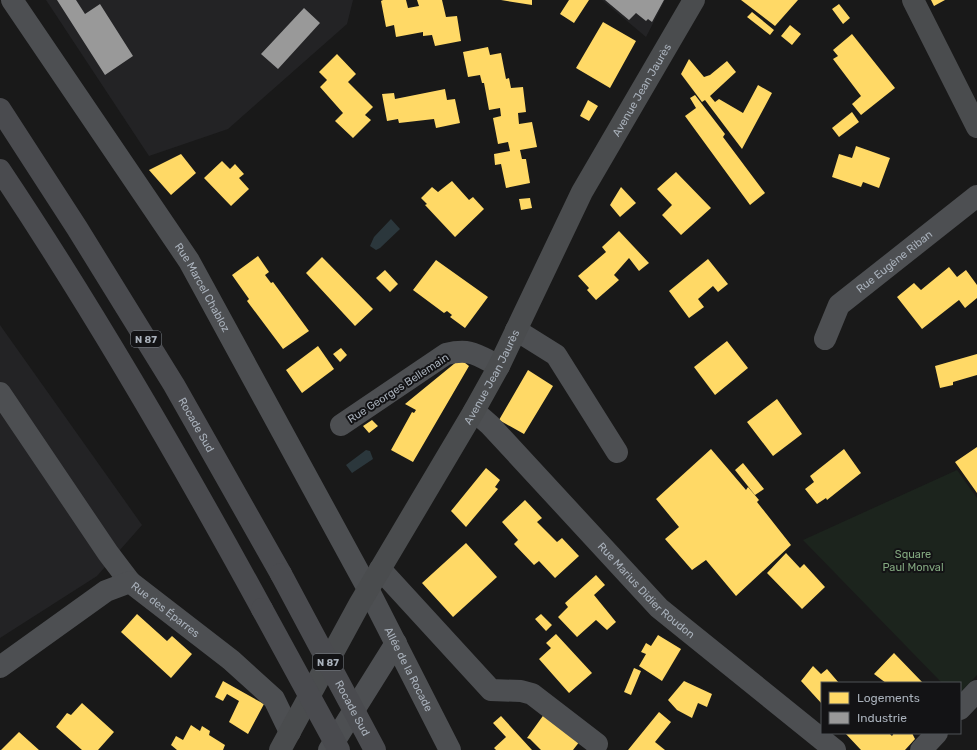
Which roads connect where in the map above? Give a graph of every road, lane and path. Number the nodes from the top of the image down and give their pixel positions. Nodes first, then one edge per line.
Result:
1 (12, 0) edge
2 (694, 0) edge
3 (913, 0) edge
4 (0, 109) edge
5 (977, 127) edge
6 (0, 170) edge
7 (977, 196) edge
8 (516, 330) junction
9 (824, 339) dead end
10 (499, 366) junction
11 (0, 393) edge
12 (474, 411) junction
13 (341, 425) dead end
14 (617, 452) dead end
15 (380, 569) junction
16 (130, 582) junction
17 (368, 589) junction
18 (396, 644) junction
19 (0, 667) edge
20 (977, 691) edge
21 (961, 708) edge
22 (936, 734) edge
23 (285, 741) edge
24 (597, 744) dead end
25 (330, 750) edge
26 (339, 750) edge
27 (375, 750) edge
28 (450, 750) edge
29 (835, 750) edge
30 (921, 750) edge

1 - 17 street, Rue Marcel Chabloz
2 - 8 main road, Avenue Jean Jaurès
3 - 5 main road
4 - 27 highway, Rocade Sud / N 87, bridge
6 - 26 highway, N 87, bridge
7 - 9 street, Rue Eugène Riban
8 - 10 main road, Avenue Jean Jaurès
8 - 14 street
10 - 12 main road, Avenue Jean Jaurès
10 - 13 street, Rue Georges Bellemain
11 - 16 street
12 - 15 main road, Avenue Jean Jaurès
12 - 29 street, Rue Marius Didier Roudon
15 - 17 main road, Avenue Jean Jaurès
15 - 24 street
16 - 19 street, Rue des Éparres
16 - 23 street, Rue des Éparres
17 - 18 street, Allée de la Rocade
17 - 23 main road, Avenue Jean Jaurès
18 - 25 street
18 - 28 street, Allée de la Rocade
20 - 21 street
22 - 30 street

